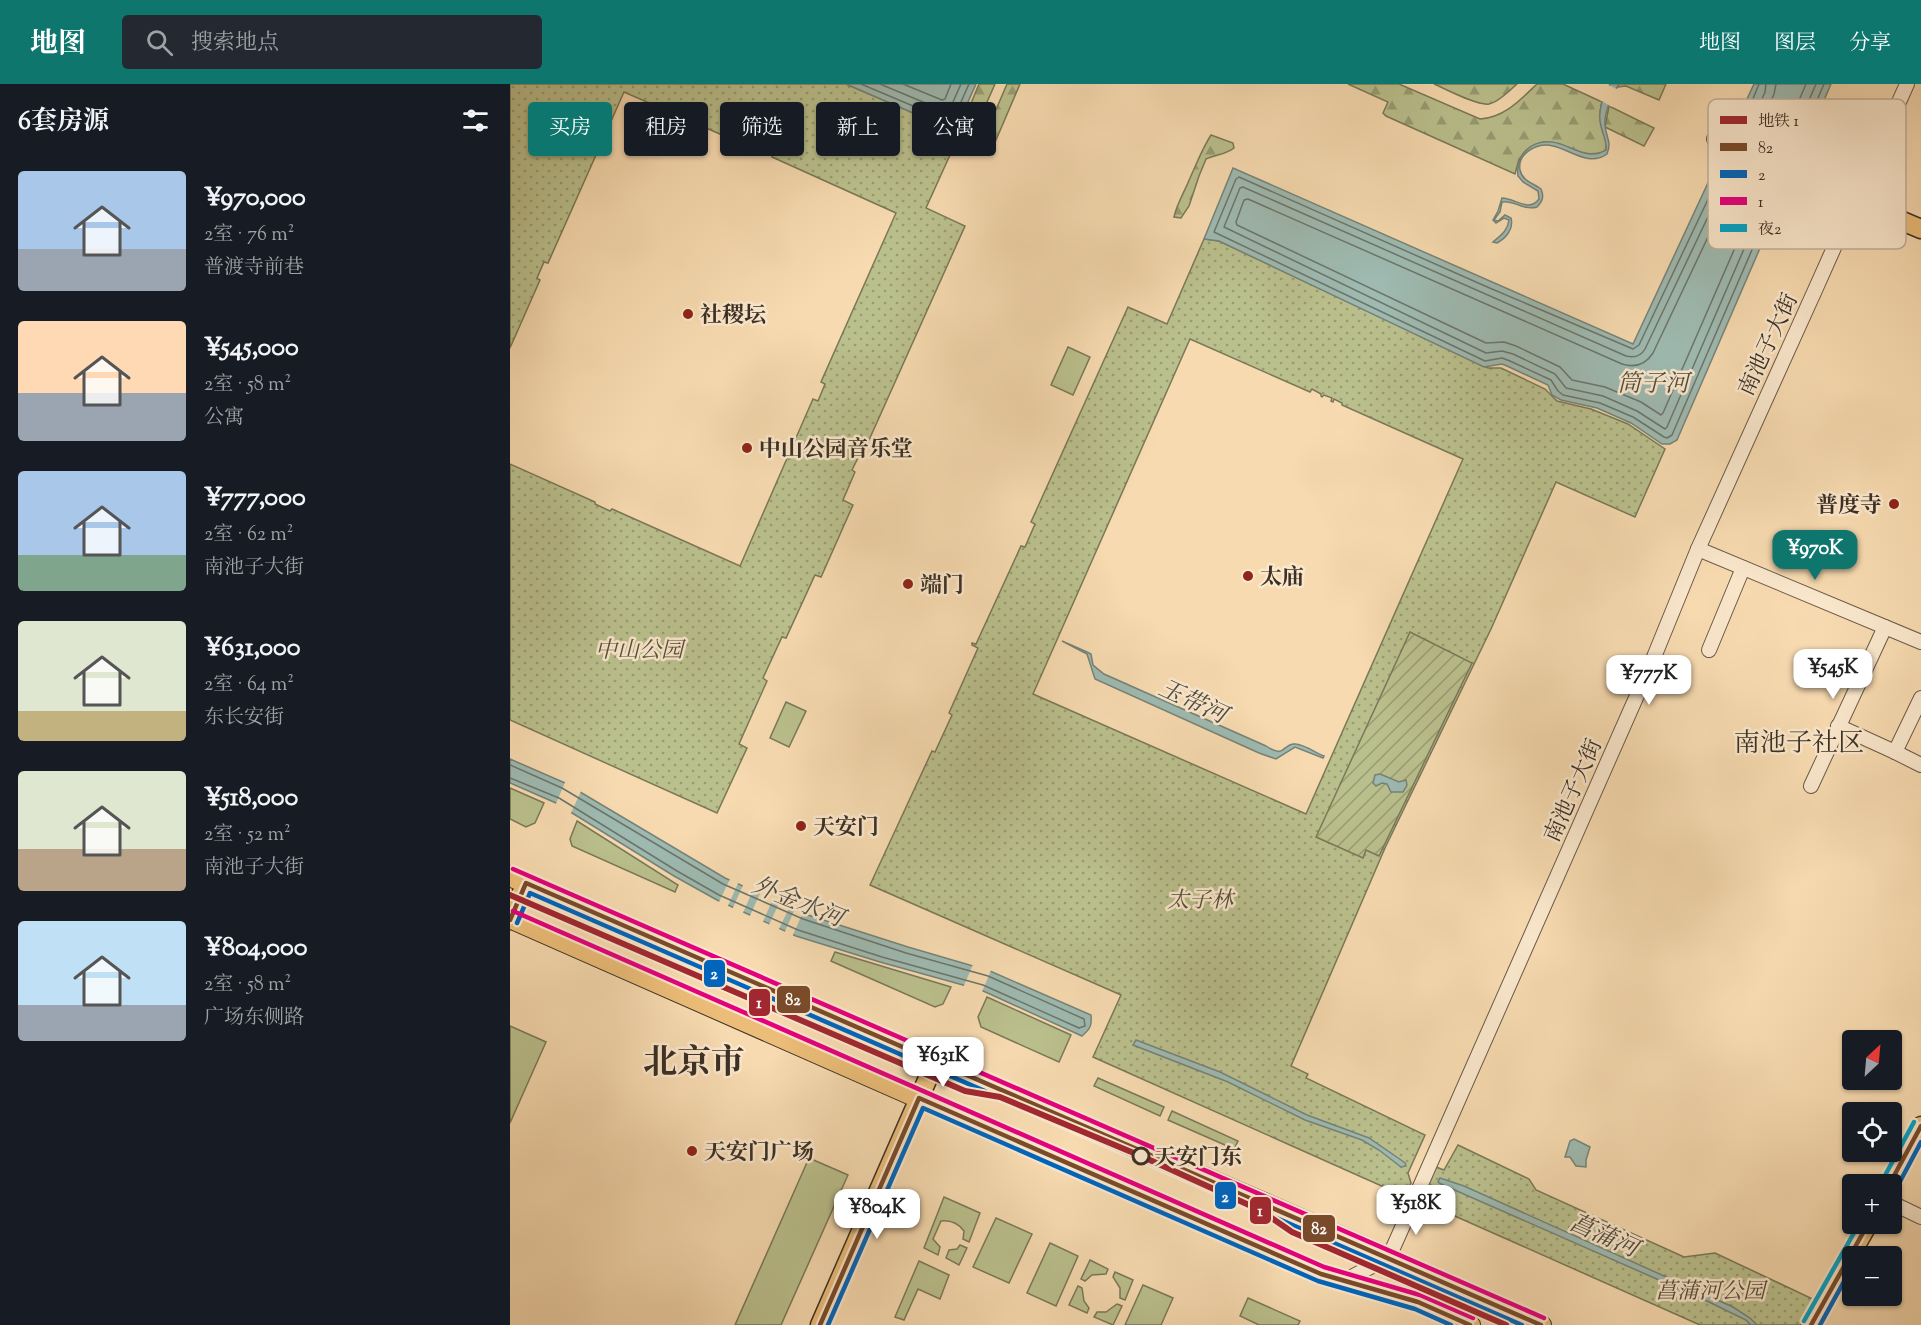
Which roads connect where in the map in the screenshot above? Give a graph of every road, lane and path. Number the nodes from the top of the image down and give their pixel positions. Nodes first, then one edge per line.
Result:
1 (1907, 84) edge
2 (1900, 99) edge
3 (1906, 223) edge
4 (1921, 229) edge
5 (1833, 249) edge
6 (1698, 549) junction
7 (1743, 568) junction
8 (1885, 627) junction
9 (1921, 642) edge
10 (1709, 650) dead end
11 (1921, 698) edge
12 (1838, 726) junction
13 (1895, 752) junction
14 (1921, 765) edge
15 (1811, 786) dead end
16 (518, 879) edge
17 (510, 919) edge
18 (935, 1062) junction
19 (919, 1098) junction
20 (1921, 1126) edge
21 (1895, 1174) edge
22 (1902, 1208) edge
23 (1921, 1217) edge
24 (1862, 1234) edge
25 (1389, 1257) junction
26 (1347, 1280) junction
27 (820, 1325) edge
28 (1470, 1325) edge
29 (1541, 1325) edge
30 (1811, 1325) edge

1 - 2 street, 南池子大街
3 - 4 main road
5 - 6 street, 南池子大街
6 - 7 street
6 - 25 street, 南池子大街
7 - 8 street
7 - 10 street
8 - 9 street
8 - 12 street
11 - 13 street
12 - 13 street
12 - 15 street
13 - 14 street
16 - 17 main road
16 - 18 highway
17 - 19 highway
18 - 19 main road
18 - 25 highway
19 - 26 highway
19 - 27 main road
20 - 21 main road
22 - 23 street
24 - 30 main road
25 - 26 street
25 - 29 highway
26 - 28 highway

